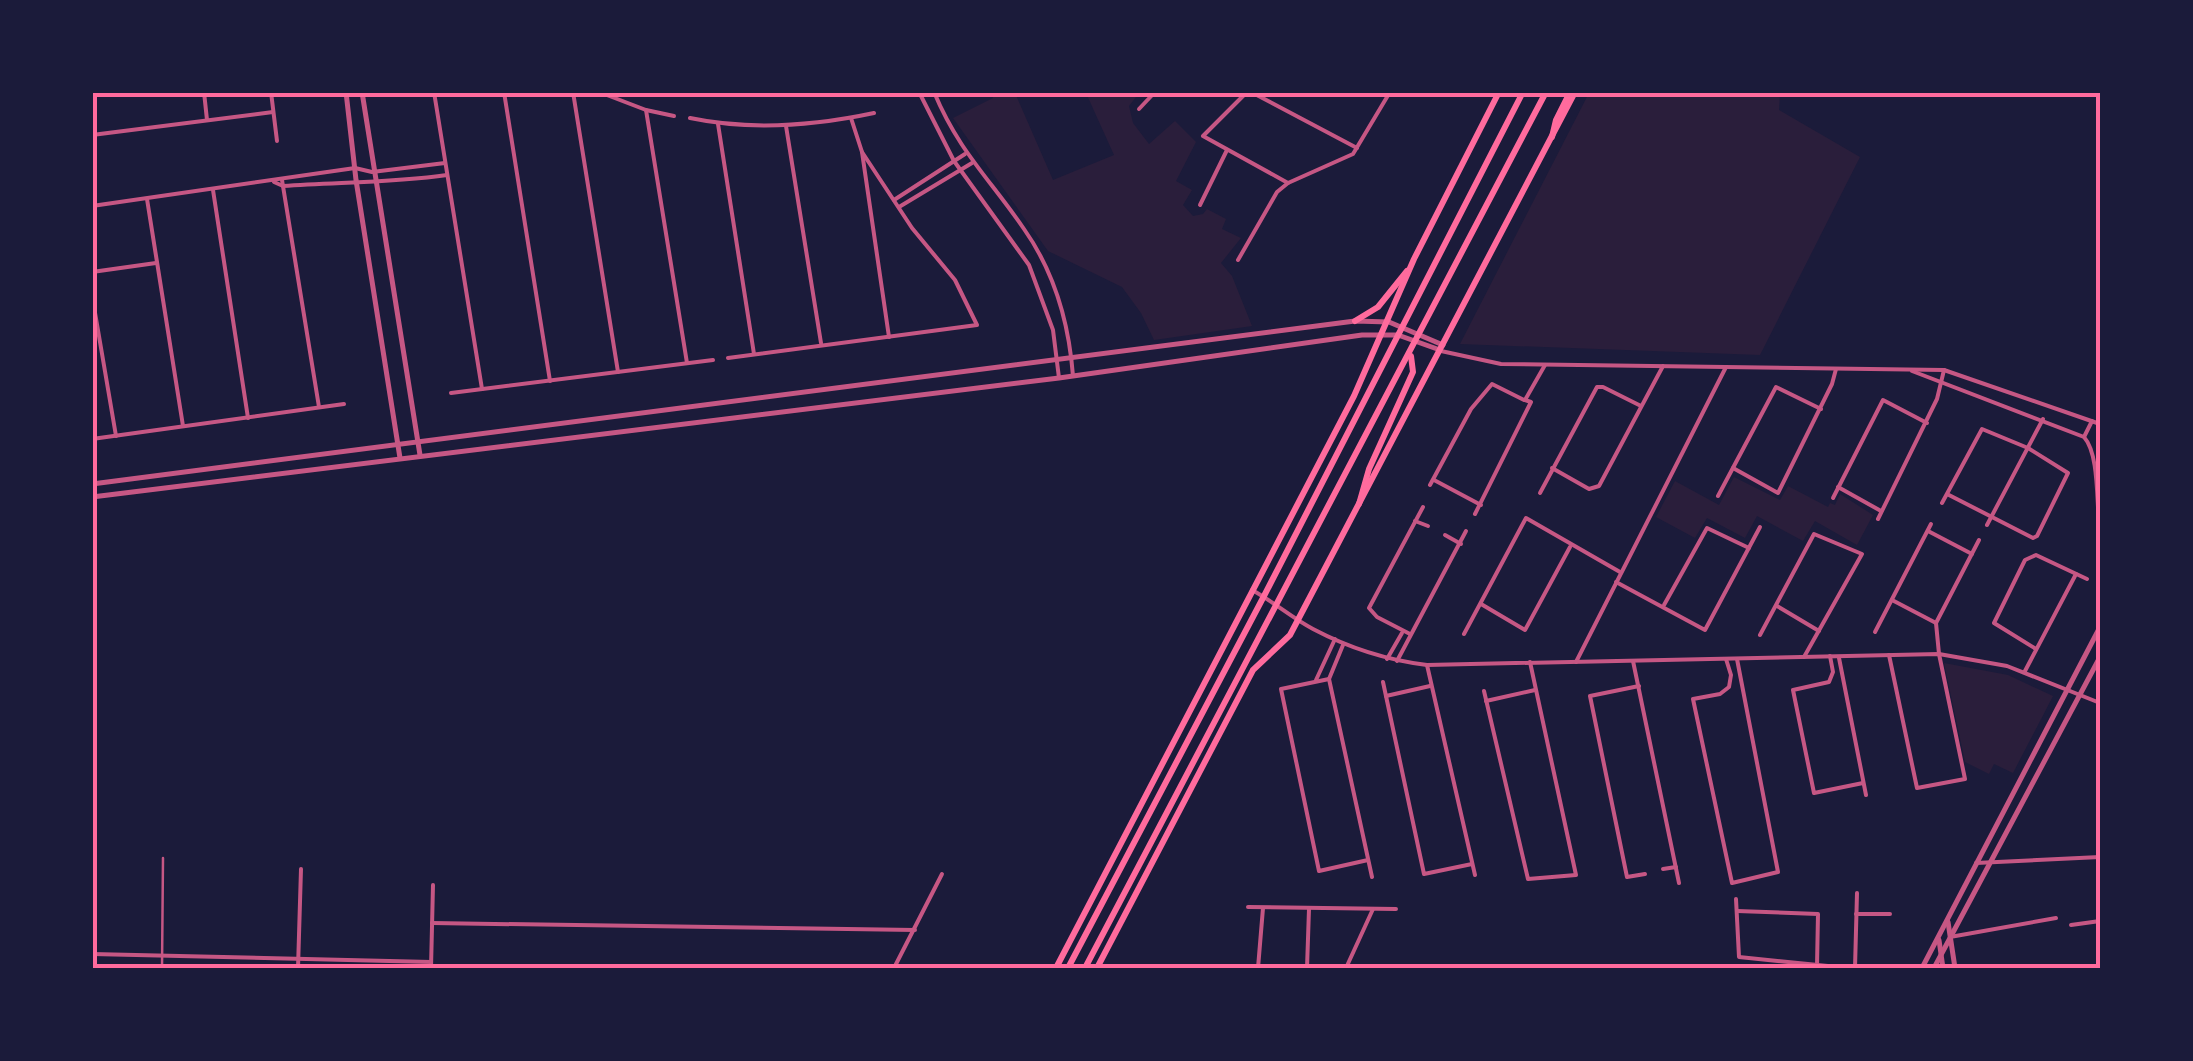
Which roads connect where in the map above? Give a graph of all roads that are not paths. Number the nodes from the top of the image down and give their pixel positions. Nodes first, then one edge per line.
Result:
1 (204, 92) edge
2 (272, 92) edge
3 (346, 92) edge
4 (362, 92) edge
5 (434, 92) edge
6 (504, 92) edge
7 (573, 92) edge
8 (599, 92) edge
9 (919, 92) edge
10 (934, 92) edge
11 (1155, 92) edge
12 (1249, 92) edge
13 (1498, 92) edge
14 (1523, 92) edge
15 (1546, 92) edge
16 (1572, 92) edge
17 (1387, 94) edge
18 (1139, 109) dead end
19 (646, 110) junction
20 (272, 112) junction
21 (874, 114) dead end
22 (674, 116) dead end
23 (690, 118) dead end
24 (852, 118) junction
25 (207, 120) junction
26 (718, 124) junction
27 (786, 126) junction
28 (92, 135) edge
29 (277, 141) dead end
30 (1357, 148) junction
31 (1227, 150) junction
32 (862, 152) junction
33 (965, 154) junction
34 (954, 160) junction
35 (445, 163) junction
36 (972, 163) junction
37 (355, 168) junction
38 (402, 169) junction
39 (960, 170) junction
40 (372, 172) junction
41 (447, 174) junction
42 (282, 179) junction
43 (356, 180) junction
44 (404, 181) junction
45 (274, 182) junction
46 (1288, 183) junction
47 (374, 184) junction
48 (283, 186) junction
49 (212, 190) junction
50 (147, 199) junction
51 (893, 200) junction
52 (1200, 205) dead end
53 (92, 206) edge
54 (898, 208) junction
55 (1238, 260) dead end
56 (1413, 262) junction
57 (156, 263) junction
58 (92, 272) edge
59 (92, 295) edge
60 (1354, 321) junction
61 (1388, 322) junction
62 (1400, 331) junction
63 (1384, 334) junction
64 (1259, 335) junction
65 (889, 336) junction
66 (1419, 338) junction
67 (822, 345) junction
68 (1441, 348) junction
69 (1262, 349) junction
70 (1411, 353) junction
71 (754, 354) junction
72 (728, 358) dead end
73 (1072, 359) junction
74 (713, 360) dead end
75 (1057, 361) junction
76 (686, 363) junction
77 (1545, 365) junction
78 (1662, 366) junction
79 (1726, 367) junction
80 (1836, 369) junction
81 (1908, 370) junction
82 (1944, 370) junction
83 (618, 372) junction
84 (1073, 376) junction
85 (1058, 378) junction
86 (550, 380) junction
87 (1942, 381) junction
88 (482, 389) junction
89 (450, 394) dead end
90 (1525, 400) junction
91 (344, 404) dead end
92 (1641, 406) junction
93 (319, 407) junction
94 (1820, 409) junction
95 (248, 418) junction
96 (2042, 420) junction
97 (2092, 421) junction
98 (1927, 423) junction
99 (2100, 424) edge
100 (183, 426) junction
101 (526, 428) junction
102 (116, 436) junction
103 (2084, 437) junction
104 (92, 439) edge
105 (528, 442) junction
106 (416, 443) junction
107 (398, 446) junction
108 (2028, 448) junction
109 (420, 455) junction
110 (400, 458) junction
111 (1552, 468) junction
112 (1733, 468) junction
113 (92, 484) edge
114 (1838, 487) junction
115 (1540, 493) dead end
116 (1947, 494) junction
117 (1718, 496) dead end
118 (92, 497) edge
119 (1832, 498) dead end
120 (1942, 503) dead end
121 (1359, 504) junction
122 (1481, 504) junction
123 (1423, 507) dead end
124 (1882, 511) junction
125 (1475, 514) dead end
126 (1991, 518) junction
127 (1878, 519) dead end
128 (1416, 521) junction
129 (1932, 524) dead end
130 (1987, 525) dead end
131 (1428, 526) dead end
132 (1760, 527) dead end
133 (1466, 531) dead end
134 (1928, 531) junction
135 (2100, 531) edge
136 (1445, 535) dead end
137 (1979, 540) dead end
138 (1461, 544) junction
139 (1572, 545) junction
140 (1749, 548) junction
141 (1972, 554) junction
142 (1620, 572) junction
143 (2076, 574) junction
144 (2087, 579) dead end
145 (1616, 582) junction
146 (1252, 590) junction
147 (1264, 596) junction
148 (1892, 600) junction
149 (1278, 604) junction
150 (1480, 604) junction
151 (1777, 606) junction
152 (1662, 607) junction
153 (1298, 619) junction
154 (1936, 623) junction
155 (2100, 627) edge
156 (1403, 631) junction
157 (1819, 631) junction
158 (1876, 632) dead end
159 (1410, 634) junction
160 (1464, 634) dead end
161 (1760, 634) dead end
162 (1335, 639) junction
163 (1344, 643) junction
164 (2036, 649) junction
165 (1939, 654) junction
166 (1889, 655) junction
167 (1804, 656) junction
168 (1830, 656) junction
169 (1839, 656) junction
170 (2100, 657) edge
171 (1387, 659) junction
172 (1726, 659) junction
173 (1737, 659) junction
174 (1634, 661) junction
175 (1397, 662) junction
176 (1530, 662) junction
177 (1576, 662) junction
178 (1427, 664) junction
179 (2025, 672) junction
180 (1329, 678) junction
181 (1315, 682) junction
182 (1383, 682) dead end
183 (1431, 686) junction
184 (1638, 686) junction
185 (2068, 689) junction
186 (1536, 690) junction
187 (1484, 691) dead end
188 (2081, 694) junction
189 (1197, 695) junction
190 (1386, 696) junction
191 (1209, 700) junction
192 (1486, 701) junction
193 (2100, 704) edge
194 (1863, 783) junction
195 (1866, 795) dead end
196 (1155, 836) junction
197 (1164, 842) junction
198 (2100, 857) edge
199 (163, 858) dead end
200 (1368, 860) junction
201 (1988, 863) junction
202 (1472, 864) junction
203 (1976, 864) junction
204 (1676, 867) junction
205 (301, 869) dead end
206 (1664, 870) dead end
207 (942, 874) dead end
208 (1475, 874) dead end
209 (1645, 874) dead end
210 (1372, 877) dead end
211 (1679, 883) dead end
212 (433, 885) dead end
213 (1856, 893) dead end
214 (1736, 899) dead end
215 (1248, 907) dead end
216 (1263, 908) junction
217 (1308, 908) junction
218 (1373, 910) junction
219 (1396, 910) dead end
220 (1737, 910) junction
221 (1856, 914) junction
222 (1890, 914) dead end
223 (1948, 918) junction
224 (2056, 918) dead end
225 (2100, 921) edge
226 (432, 923) junction
227 (2071, 926) dead end
228 (914, 930) junction
229 (1938, 937) junction
230 (1950, 938) junction
231 (92, 954) edge
232 (163, 955) junction
233 (1941, 956) junction
234 (298, 958) junction
235 (431, 965) edge
236 (1817, 966) edge
237 (162, 968) edge
238 (298, 968) edge
239 (894, 968) edge
240 (1056, 968) edge
241 (1068, 968) edge
242 (1085, 968) edge
243 (1097, 968) edge
244 (1258, 968) edge
245 (1306, 968) edge
246 (1346, 968) edge
247 (1851, 968) edge
248 (1922, 968) edge
249 (1934, 968) edge
250 (1943, 968) edge
251 (1955, 968) edge

1 - 25 street
2 - 20 street
3 - 37 street
4 - 40 street
5 - 35 street
6 - 86 street
7 - 83 street
8 - 19 street
9 - 34 street
10 - 33 street
11 - 18 street
12 - 30 street
12 - 31 street
13 - 56 main road
14 - 62 main road
15 - 66 main road
16 - 68 main road
17 - 30 street
19 - 22 street
19 - 76 street
20 - 25 street
20 - 29 street
21 - 24 street
23 - 26 street
24 - 27 street
24 - 32 street
25 - 28 street
26 - 27 street
26 - 71 street
27 - 67 street
30 - 46 street
31 - 46 street
31 - 52 street
32 - 51 street
32 - 65 street
33 - 34 street
33 - 36 street
34 - 39 street
34 - 51 street
35 - 38 street
35 - 41 street
36 - 39 street
36 - 73 street
37 - 40 street
37 - 42 street
37 - 43 street
38 - 40 street
38 - 44 street
39 - 54 street
39 - 75 street
40 - 47 street
41 - 44 street
41 - 88 street
42 - 45 street
42 - 48 street
43 - 47 street
43 - 48 street
43 - 107 street
44 - 47 street
45 - 48 street
45 - 49 street
46 - 55 street
47 - 106 street
48 - 93 street
49 - 50 street
49 - 95 street
50 - 53 street
50 - 57 street
51 - 54 street
54 - 65 street
56 - 60 main road
56 - 61 main road
57 - 58 street
57 - 100 street
59 - 102 street
60 - 61 street
60 - 64 street
61 - 62 street
61 - 63 main road
62 - 63 street
62 - 66 street
62 - 147 main road
63 - 69 street
63 - 146 main road
64 - 69 street
64 - 73 street
65 - 67 street
66 - 68 street
66 - 70 main road
67 - 71 street
68 - 77 street
68 - 121 main road
69 - 84 street
70 - 121 main road
70 - 149 main road
71 - 72 street
73 - 75 street
73 - 84 street
74 - 76 street
75 - 85 street
75 - 101 street
76 - 83 street
77 - 78 street
77 - 90 street
78 - 79 street
78 - 92 street
79 - 80 street
79 - 142 street
80 - 81 street
80 - 94 street
81 - 82 street
81 - 87 street
82 - 87 street
82 - 97 street
83 - 86 street
84 - 85 street
85 - 105 street
86 - 88 street
87 - 96 street
87 - 98 street
88 - 89 street
90 - 122 street
90 - 122 street
91 - 93 street
92 - 111 street
92 - 111 street
93 - 95 street
94 - 112 street
94 - 112 street
95 - 100 street
96 - 103 street
96 - 108 street
97 - 99 street
97 - 103 street
98 - 114 street
98 - 124 street
100 - 102 street
101 - 105 street
101 - 106 street
102 - 104 street
103 - 135 street
105 - 109 street
106 - 107 street
106 - 109 street
107 - 110 street
107 - 113 street
108 - 116 street
108 - 126 street
108 - 126 street
109 - 110 street
110 - 118 street
111 - 115 street
112 - 117 street
114 - 119 street
114 - 124 street
116 - 120 street
116 - 126 street
121 - 153 main road
122 - 125 street
123 - 128 street
124 - 127 street
126 - 130 street
128 - 131 street
128 - 156 street
129 - 134 street
132 - 140 street
133 - 138 street
134 - 141 street
134 - 148 street
136 - 138 street
137 - 141 street
138 - 159 street
139 - 142 street
139 - 150 street
139 - 150 street
140 - 152 street
140 - 152 street
141 - 154 street
142 - 145 street
143 - 144 street
143 - 164 street
143 - 164 street
145 - 152 street
145 - 177 street
146 - 147 street
146 - 189 main road
147 - 149 street
147 - 191 main road
148 - 154 street
148 - 158 street
149 - 153 street
149 - 196 main road
150 - 160 street
151 - 157 street
151 - 157 street
151 - 161 street
153 - 162 street
153 - 197 main road
154 - 165 street
155 - 185 street
156 - 159 street
156 - 171 street
157 - 167 street
159 - 175 street
162 - 163 street
162 - 181 street
163 - 171 street
163 - 180 street
164 - 179 street
165 - 166 street
165 - 166 street
165 - 179 street
166 - 169 street
167 - 168 street
167 - 173 street
168 - 169 street
168 - 194 street
169 - 194 street
170 - 188 street
171 - 175 street
172 - 173 street
172 - 173 street
172 - 174 street
174 - 177 street
174 - 184 street
175 - 178 street
176 - 177 street
176 - 178 street
176 - 186 street
178 - 183 street
179 - 185 street
180 - 181 street
180 - 200 street
181 - 200 street
182 - 190 street
183 - 190 street
183 - 202 street
184 - 204 street
184 - 209 street
185 - 188 street
185 - 203 street
186 - 192 street
186 - 192 street
187 - 192 street
188 - 193 street
188 - 201 street
189 - 191 main road
189 - 240 main road
190 - 202 street
191 - 241 main road
194 - 195 street
196 - 197 main road
196 - 242 main road
197 - 243 main road
198 - 201 street
199 - 232 lane
200 - 210 street
201 - 203 street
201 - 230 street
202 - 208 street
203 - 223 street
204 - 206 street
204 - 211 street
205 - 234 street
207 - 228 street
212 - 226 street
213 - 221 street
214 - 220 street
215 - 216 street
216 - 217 street
216 - 244 street
217 - 218 street
217 - 245 street
218 - 219 street
218 - 246 street
220 - 236 street
220 - 236 street
221 - 222 street
221 - 247 street
223 - 229 street
223 - 230 street
224 - 230 street
225 - 227 street
226 - 228 street
226 - 235 street
228 - 239 street
229 - 233 street
229 - 248 street
230 - 233 street
230 - 251 street
231 - 232 street
232 - 234 street
232 - 237 lane
233 - 249 street
233 - 250 street
234 - 235 street
234 - 238 street
236 - 247 street

